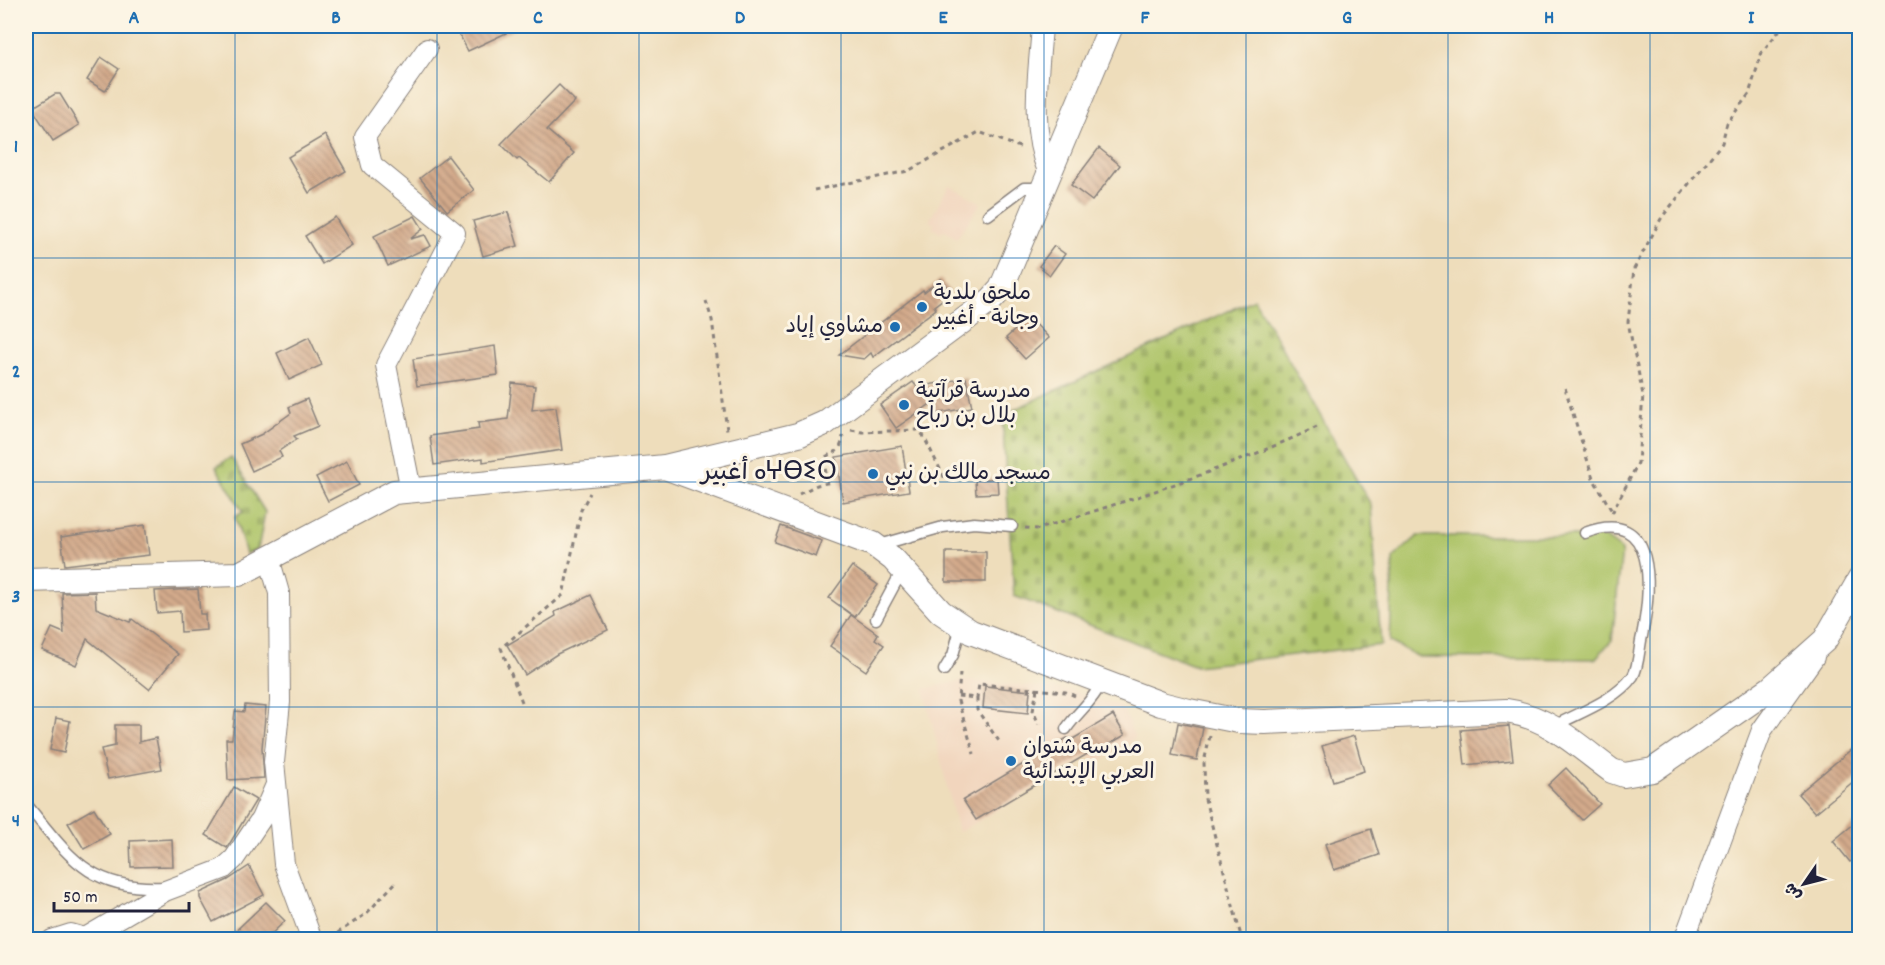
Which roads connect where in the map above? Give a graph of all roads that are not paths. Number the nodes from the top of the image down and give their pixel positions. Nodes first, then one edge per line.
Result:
1 (1042, 26) edge
2 (1111, 26) edge
3 (427, 48) dead end
4 (1043, 171) junction
5 (988, 214) dead end
6 (665, 467) junction
7 (411, 490) junction
8 (1012, 526) road end
9 (1585, 533) dead end
10 (876, 546) junction
11 (269, 558) junction
12 (903, 570) junction
13 (1860, 579) edge
14 (26, 580) edge
15 (876, 619) dead end
16 (961, 626) junction
17 (1825, 639) junction
18 (944, 670) dead end
19 (1097, 692) junction
20 (1551, 727) junction
21 (1066, 729) dead end
22 (277, 784) junction
23 (26, 804) edge
24 (174, 886) junction
25 (52, 939) edge
26 (312, 939) edge
27 (1684, 939) edge

1 - 4 street
2 - 4 street
3 - 7 street
4 - 5 lane
4 - 6 street
6 - 7 street
6 - 10 street
7 - 11 street
8 - 10 lane
9 - 20 lane
10 - 12 street
11 - 14 street
11 - 22 street
12 - 15 lane
12 - 16 street
13 - 17 street
16 - 18 lane
16 - 19 street
17 - 20 street
17 - 27 street
19 - 20 street
19 - 21 lane
22 - 24 street
22 - 26 street
23 - 24 lane
24 - 25 street

